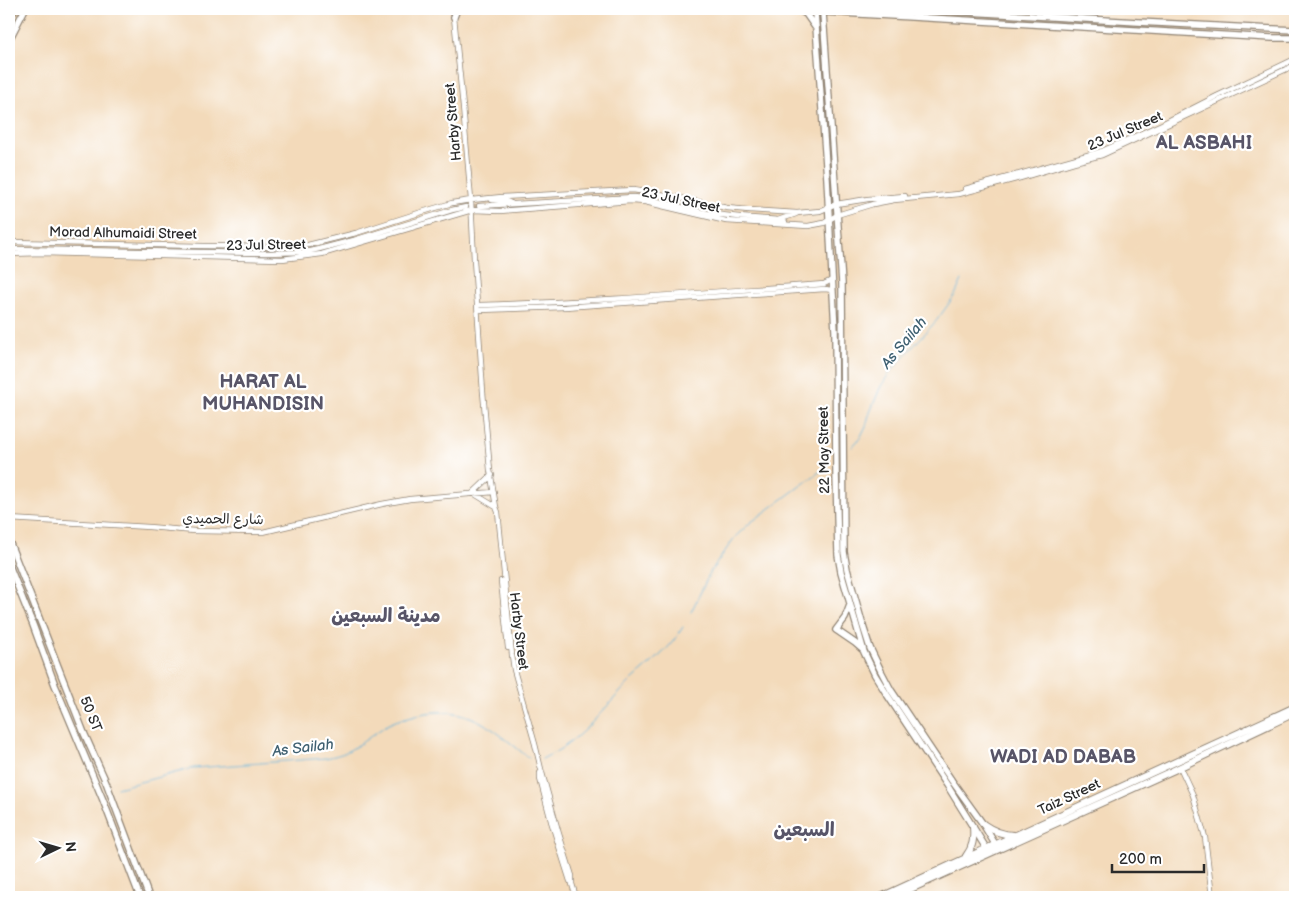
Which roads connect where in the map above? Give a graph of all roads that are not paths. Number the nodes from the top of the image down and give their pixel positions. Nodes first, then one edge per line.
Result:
1 (13, 9) edge
2 (25, 9) edge
3 (451, 9) edge
4 (457, 9) edge
5 (792, 9) edge
6 (798, 9) edge
7 (917, 9) edge
8 (813, 11) edge
9 (825, 11) edge
10 (840, 12) junction
11 (9, 15) edge
12 (1022, 15) junction
13 (454, 17) junction
14 (9, 20) edge
15 (1138, 22) junction
16 (1021, 23) junction
17 (824, 30) junction
18 (1139, 30) junction
19 (1295, 30) edge
20 (817, 35) junction
21 (1295, 38) edge
22 (9, 40) edge
23 (1295, 59) edge
24 (1295, 65) edge
25 (1218, 98) junction
26 (958, 193) junction
27 (482, 199) junction
28 (471, 200) junction
29 (452, 203) junction
30 (512, 204) junction
31 (836, 204) junction
32 (466, 207) tunnel mouth
33 (480, 208) junction
34 (828, 208) junction
35 (472, 210) junction
36 (797, 213) junction
37 (455, 214) junction
38 (838, 215) junction
39 (420, 219) junction
40 (778, 220) junction
41 (829, 221) junction
42 (798, 225) junction
43 (473, 226) junction
44 (9, 242) edge
45 (126, 244) junction
46 (353, 245) junction
47 (286, 247) junction
48 (325, 247) junction
49 (9, 248) edge
50 (139, 251) junction
51 (305, 252) junction
52 (9, 254) edge
53 (832, 280) junction
54 (824, 286) junction
55 (832, 290) junction
56 (480, 307) junction
57 (843, 446) junction
58 (836, 453) junction
59 (843, 461) junction
60 (836, 472) junction
61 (492, 475) junction
62 (494, 492) junction
63 (473, 493) junction
64 (496, 507) junction
65 (9, 519) edge
66 (9, 541) edge
67 (9, 565) edge
68 (850, 604) junction
69 (41, 622) junction
70 (33, 625) junction
71 (860, 627) junction
72 (864, 652) junction
73 (1295, 707) edge
74 (1295, 713) edge
75 (84, 733) junction
76 (918, 736) junction
77 (77, 737) junction
78 (1178, 764) junction
79 (950, 783) junction
80 (1086, 806) junction
81 (983, 824) junction
82 (973, 827) junction
83 (1018, 835) junction
84 (995, 844) junction
85 (986, 848) junction
86 (966, 858) junction
87 (140, 897) edge
88 (149, 897) edge
89 (576, 897) edge
90 (881, 897) edge
91 (893, 897) edge
92 (1212, 897) edge

1 - 11 main road
1 - 14 main road
2 - 22 main road
3 - 13 main road
4 - 13 main road
5 - 6 main road
6 - 8 main road
6 - 20 main road
7 - 12 main road
8 - 9 main road
8 - 20 main road, 22 May Street
9 - 10 main road
9 - 17 main road, 22 May Street
10 - 16 main road
10 - 17 main road
12 - 15 main road
12 - 16 main road
13 - 28 street, Harby Street
15 - 18 main road
15 - 19 main road
16 - 18 main road
17 - 31 main road, 22 May Street
18 - 21 main road
20 - 34 main road, 22 May Street
23 - 25 street, 23 Jul Street
24 - 25 street, 23 Jul Street
25 - 26 street, 23 Jul Street
26 - 31 street, 23 Jul Street
26 - 38 street, 23 Jul Street
27 - 28 street, 23 Jul Street
27 - 30 street
27 - 36 street, 23 Jul Street
28 - 29 street, Morad Alhumaidi Street
28 - 35 street, Harby Street
29 - 39 street
29 - 47 street, Morad Alhumaidi Street
30 - 33 street
30 - 40 street
31 - 34 street, 23 Jul Street
31 - 38 main road, 22 May Street
32 - 39 street
33 - 35 street, 23 Jul Street
33 - 42 street, 23 Jul Street
34 - 36 street, 23 Jul Street
34 - 41 main road, 22 May Street
35 - 37 street, 23 Jul Street
35 - 43 street, Harby Street
36 - 40 street
37 - 39 street
37 - 46 street, 23 Jul Street
38 - 41 street, 23 Jul Street
38 - 57 main road, 22 May Street
39 - 48 street
40 - 42 street
41 - 42 street, 23 Jul Street
41 - 53 main road, 22 May Street
43 - 56 street, Harby Street
43 - 61 street, Harby Street
44 - 45 street, Morad Alhumaidi Street
45 - 47 street, Morad Alhumaidi Street
45 - 50 street
46 - 48 street
46 - 52 street, 23 Jul Street
47 - 51 street
48 - 51 street
49 - 50 street
50 - 51 street
53 - 54 street
53 - 55 main road, 22 May Street
54 - 55 street
54 - 56 street
55 - 58 main road, 22 May Street
56 - 61 street, Harby Street
57 - 58 main road
57 - 59 main road, 22 May Street
58 - 60 main road, 22 May Street
59 - 60 main road
59 - 71 main road, 22 May Street
60 - 68 main road, 22 May Street
61 - 62 street, Harby Street
61 - 63 street
62 - 63 street, شارع الحميدي
62 - 64 street, Harby Street
63 - 64 street
63 - 65 street, شارع الحميدي
64 - 89 street, Harby Street
66 - 69 main road, 50 ST
67 - 70 main road, 50 ST
68 - 71 main road, 22 May Street
68 - 72 main road
69 - 70 main road
69 - 75 main road, 50 ST
70 - 77 main road, 50 ST
71 - 72 main road, 22 May Street
71 - 76 main road, 22 May Street
72 - 76 main road, 22 May Street
73 - 78 highway, Taiz Street
74 - 78 highway, Taiz Street
75 - 77 main road
75 - 88 main road, 50 ST
76 - 79 main road, 22 May Street
77 - 87 main road, 50 ST
78 - 80 highway, Taiz Street
78 - 92 street
79 - 81 main road, 22 May Street
79 - 82 main road, 22 May Street
80 - 83 highway, Taiz Street
80 - 91 highway, Taiz Street
81 - 83 highway
81 - 84 main road, 22 May Street
82 - 85 main road, 22 May Street
82 - 86 highway
83 - 84 highway, Taiz Street
84 - 85 highway, Taiz Street
85 - 86 highway, Taiz Street
86 - 90 highway, Taiz Street

